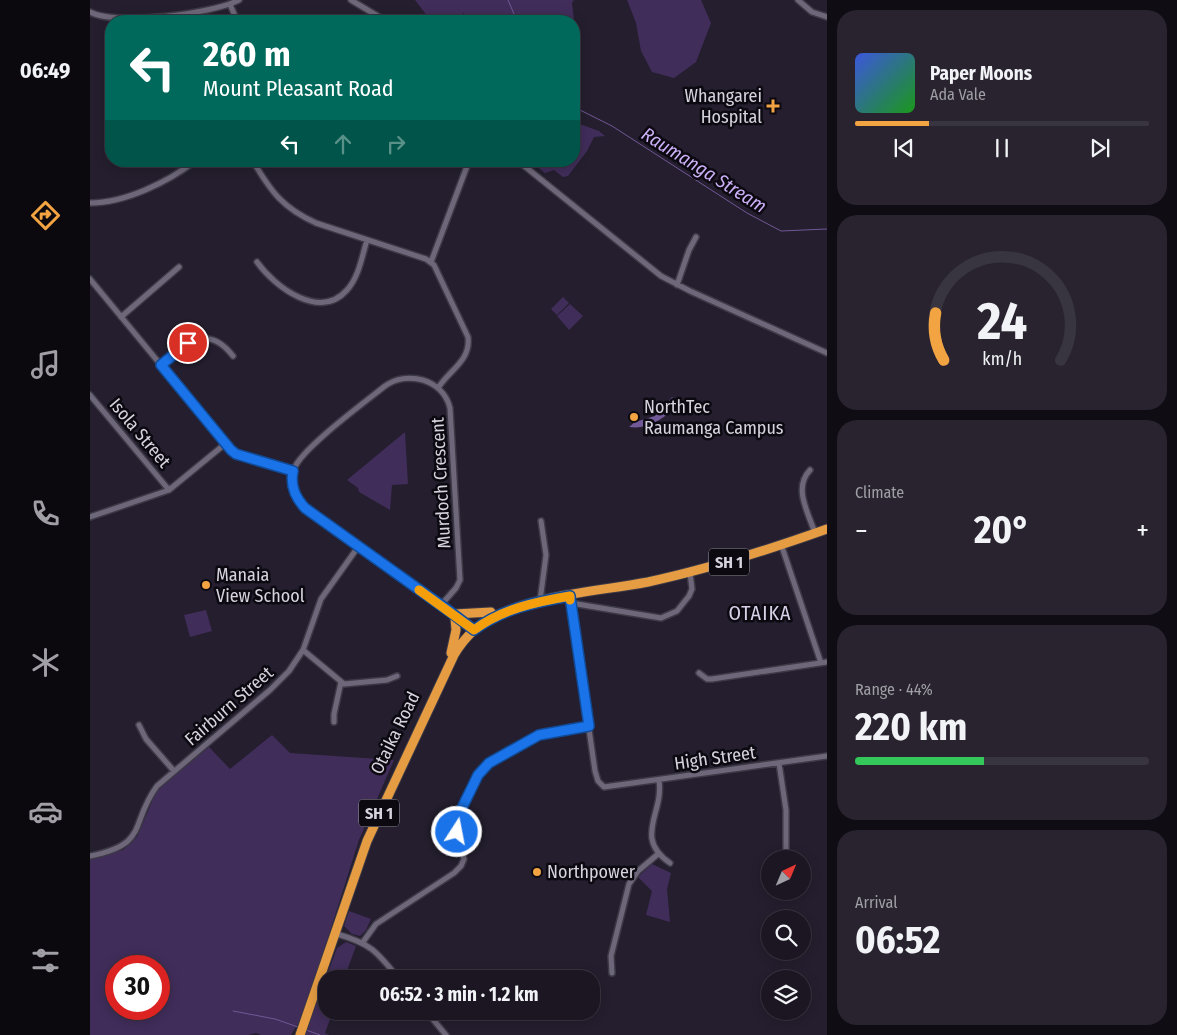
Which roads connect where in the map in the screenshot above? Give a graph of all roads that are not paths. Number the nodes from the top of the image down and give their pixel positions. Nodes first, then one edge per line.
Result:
1 (239, 0) edge
2 (351, 0) edge
3 (798, 0) edge
4 (230, 4) junction
5 (90, 12) edge
6 (176, 15) edge
7 (235, 15) edge
8 (376, 15) edge
9 (105, 17) edge
10 (827, 17) edge
11 (188, 167) edge
12 (257, 167) edge
13 (468, 167) edge
14 (525, 167) edge
15 (90, 203) edge
16 (696, 237) dead end
17 (367, 240) junction
18 (257, 262) dead end
19 (431, 262) junction
20 (179, 267) dead end
21 (90, 279) edge
22 (677, 285) junction
23 (121, 317) junction
24 (827, 353) edge
25 (233, 356) dead end
26 (161, 365) junction
27 (438, 388) junction
28 (90, 395) edge
29 (225, 444) junction
30 (810, 470) dead end
31 (293, 471) junction
32 (168, 490) junction
33 (90, 517) edge
34 (541, 521) dead end
35 (827, 529) edge
36 (816, 533) junction
37 (781, 544) junction
38 (358, 547) junction
39 (690, 573) junction
40 (570, 599) junction
41 (540, 601) junction
42 (441, 606) junction
43 (491, 612) junction
44 (453, 614) junction
45 (472, 628) junction
46 (303, 650) junction
47 (451, 653) junction
48 (824, 662) edge
49 (699, 673) dead end
50 (397, 676) dead end
51 (341, 682) junction
52 (334, 722) dead end
53 (139, 725) dead end
54 (589, 726) junction
55 (827, 756) edge
56 (779, 763) junction
57 (174, 771) junction
58 (659, 780) junction
59 (786, 850) edge
60 (658, 854) junction
61 (90, 856) edge
62 (670, 863) dead end
63 (337, 932) junction
64 (363, 942) junction
65 (392, 970) edge
66 (612, 973) dead end
67 (434, 1020) edge
68 (302, 1032) edge
69 (446, 1035) edge

1 - 4 street
2 - 8 street
3 - 10 street
4 - 6 street
4 - 7 street
5 - 9 street
11 - 15 street
12 - 17 street
13 - 19 street
14 - 22 street
16 - 22 street
17 - 18 street
17 - 19 street
19 - 27 street
20 - 23 street
21 - 23 street
22 - 24 street
23 - 26 street
25 - 26 street
26 - 29 street
27 - 31 street
27 - 42 street, Murdoch Crescent
28 - 32 street, Isola Street
29 - 31 street
29 - 32 street
30 - 36 street
31 - 38 street
32 - 33 street
34 - 41 street
35 - 36 highway, Otaika Road / SH 1
36 - 37 highway, Otaika Road / SH 1
37 - 39 highway, Otaika Road / SH 1
37 - 48 street
38 - 42 street
38 - 46 street, Fairburn Street
39 - 40 highway, Otaika Road / SH 1
39 - 40 street, Otaika Road
40 - 41 highway, Otaika Road / SH 1
40 - 54 street
41 - 43 highway, Otaika Road / SH 1
41 - 45 highway, Otaika Road / SH 1
42 - 44 street
43 - 44 highway
43 - 45 highway, Otaika Road / SH 1
44 - 45 street
44 - 47 highway
45 - 47 highway, Otaika Road / SH 1
45 - 63 highway, Otaika Road / SH 1
46 - 51 street
46 - 57 street, Fairburn Street
47 - 63 highway, Otaika Road / SH 1
48 - 49 street
50 - 51 street
51 - 52 street
53 - 57 street
54 - 58 street, High Street
54 - 64 street
55 - 56 street, High Street
56 - 58 street, High Street
56 - 59 street
57 - 61 street, Fairburn Street
58 - 60 street
60 - 62 street
60 - 66 street
63 - 64 street
63 - 68 highway, Otaika Road / SH 1
64 - 65 street
67 - 69 street

